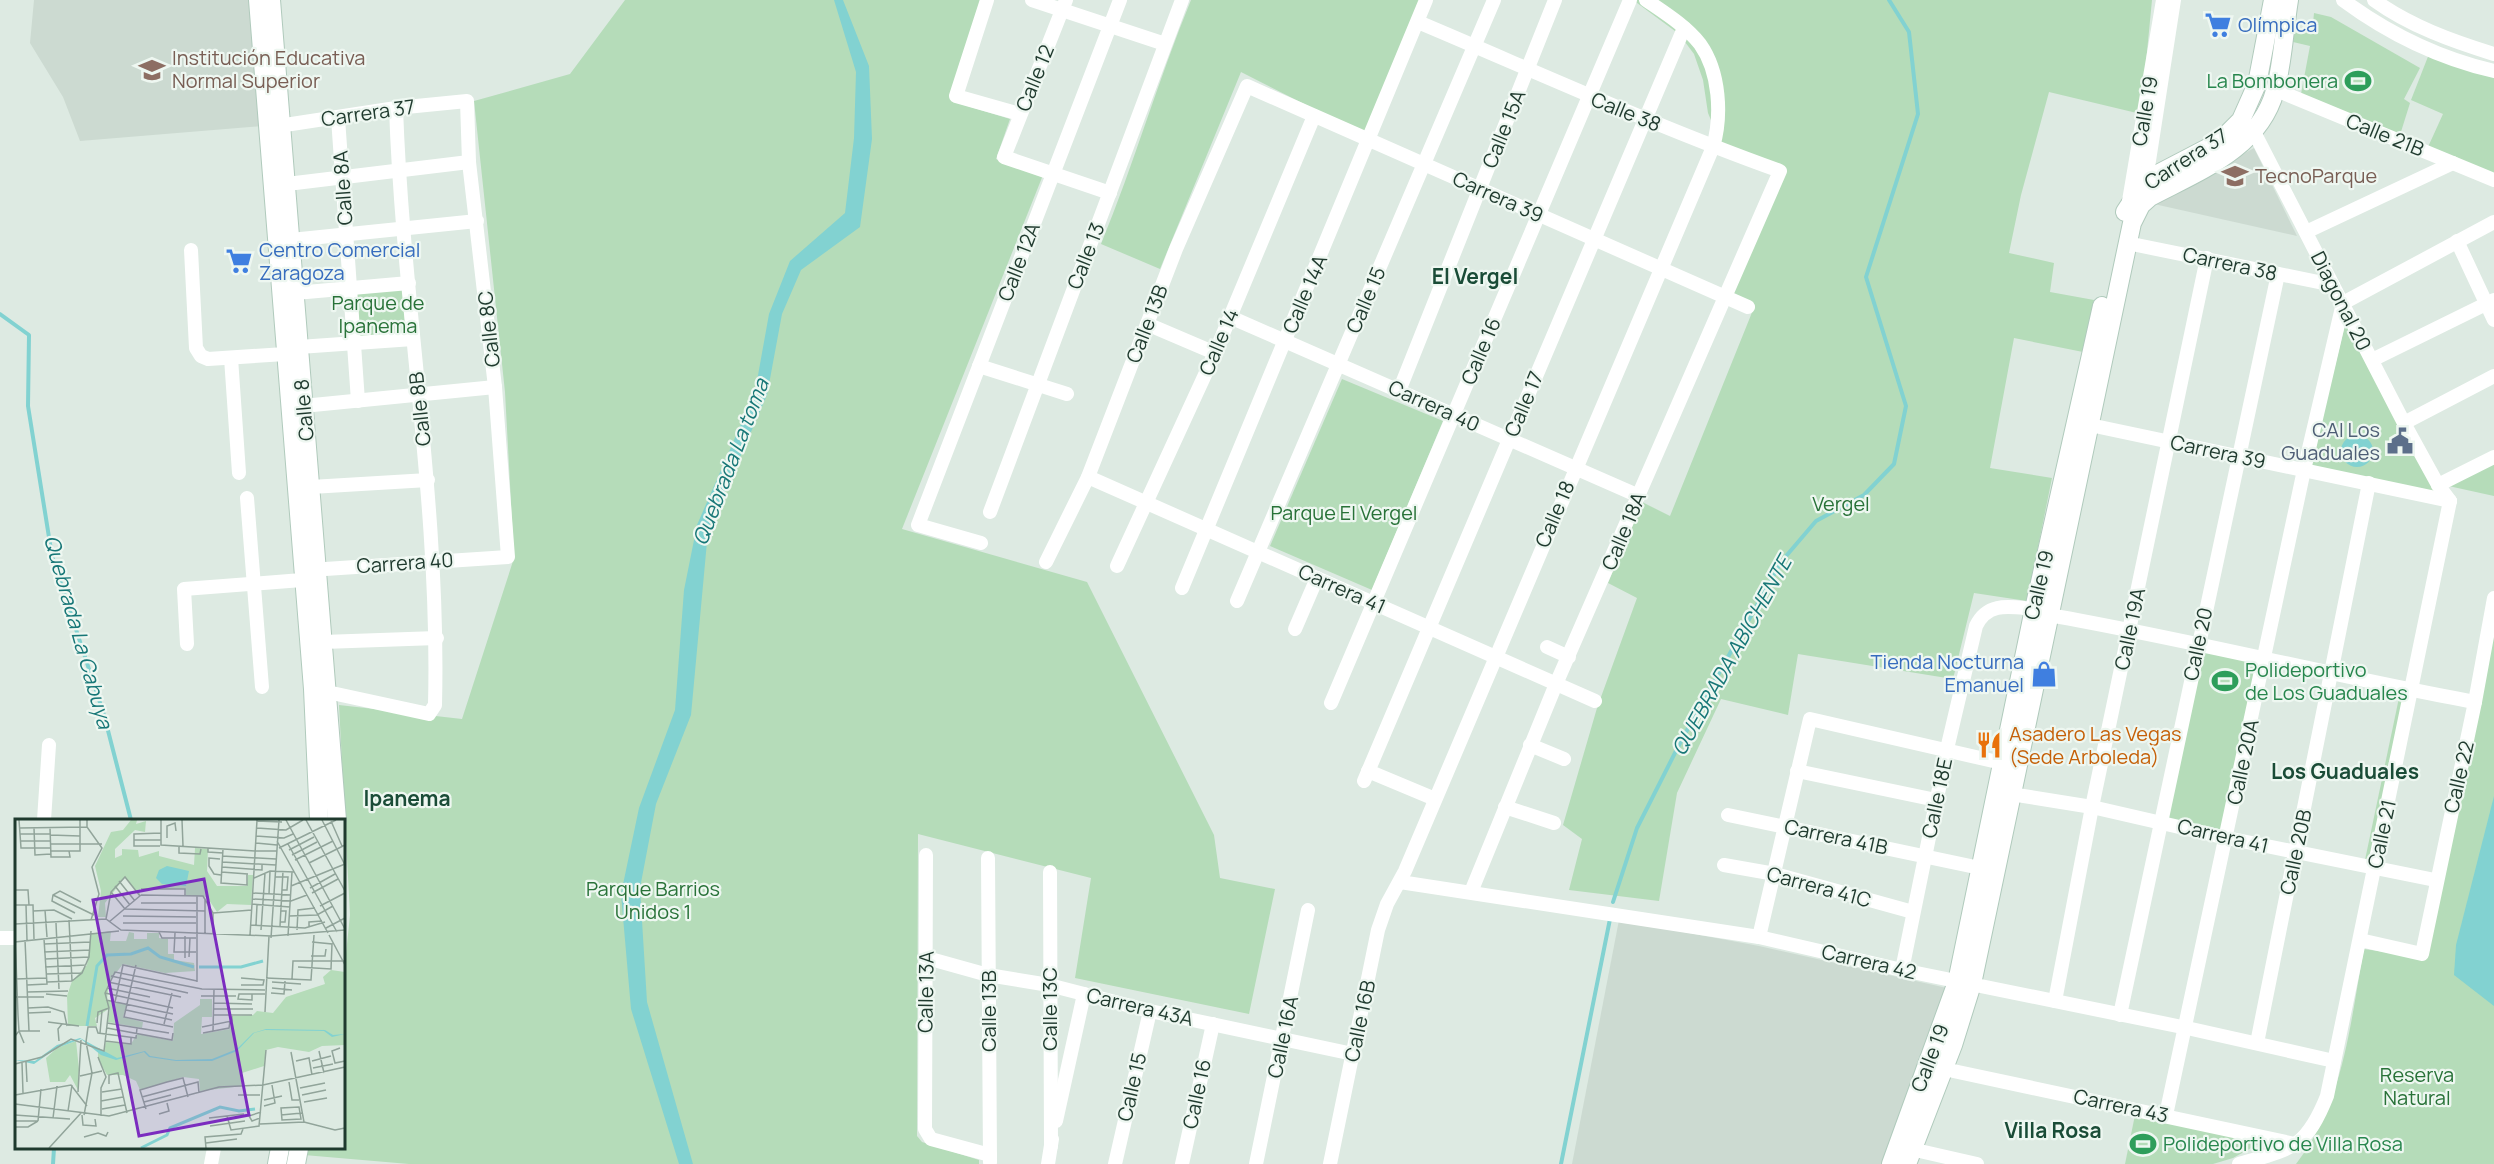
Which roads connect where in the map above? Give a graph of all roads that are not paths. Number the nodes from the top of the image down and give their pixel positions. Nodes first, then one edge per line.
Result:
1 (258, 0) edge
2 (271, 0) edge
3 (987, 0) edge
4 (1032, 0) edge
5 (1120, 0) edge
6 (1182, 0) edge
7 (1426, 0) edge
8 (1494, 0) edge
9 (1555, 0) edge
10 (1630, 0) edge
11 (1646, 0) edge
12 (2163, 0) edge
13 (2175, 0) edge
14 (2273, 0) edge
15 (2289, 0) edge
16 (2343, 0) edge
17 (2374, 0) edge
18 (1065, 5) edge
19 (1418, 22) junction
20 (1110, 26) junction
21 (1684, 28) junction
22 (1165, 44) junction
23 (1474, 46) junction
24 (2494, 54) edge
25 (1528, 69) junction
26 (2494, 71) edge
27 (1247, 86) joint
28 (2276, 90) junction
29 (1589, 97) junction
30 (467, 101) joint
31 (396, 108) junction
32 (1020, 114) junction
33 (1314, 116) junction
34 (338, 118) junction
35 (1645, 120) junction
36 (2248, 126) junction
37 (275, 127) junction
38 (1369, 140) junction
39 (1713, 147) junction
40 (469, 162) junction
41 (2452, 163) junction
42 (1424, 164) junction
43 (398, 170) junction
44 (1780, 171) joint
45 (1053, 173) junction
46 (342, 178) junction
47 (2146, 180) junction
48 (2494, 180) edge
49 (287, 184) junction
50 (1480, 189) junction
51 (1110, 193) junction
52 (2135, 203) junction
53 (1539, 215) junction
54 (477, 221) junction
55 (2494, 222) edge
56 (403, 230) junction
57 (2306, 232) junction
58 (346, 235) junction
59 (1594, 239) junction
60 (291, 240) junction
61 (2457, 241) junction
62 (2127, 243) junction
63 (191, 250) dead end
64 (2207, 258) junction
65 (1660, 268) junction
66 (2278, 274) junction
67 (409, 283) junction
68 (2333, 285) junction
69 (350, 288) junction
70 (295, 293) junction
71 (1725, 297) junction
72 (2490, 302) edge
73 (2343, 303) junction
74 (1748, 307) dead end
75 (1230, 317) junction
76 (2494, 320) edge
77 (1147, 324) junction
78 (413, 339) junction
79 (1285, 341) junction
80 (353, 343) junction
81 (292, 351) junction
82 (1215, 353) junction
83 (231, 358) junction
84 (2372, 360) junction
85 (1338, 364) junction
86 (979, 366) junction
87 (2494, 376) edge
88 (1038, 384) junction
89 (495, 387) junction
90 (1400, 391) junction
91 (419, 394) junction
92 (1066, 394) dead end
93 (358, 401) junction
94 (303, 406) junction
95 (1454, 415) junction
96 (2404, 423) junction
97 (2090, 425) junction
98 (1509, 440) junction
99 (2170, 442) junction
100 (2494, 456) edge
101 (2239, 457) junction
102 (1574, 468) junction
103 (2304, 470) junction
104 (239, 473) dead end
105 (1088, 477) junction
106 (428, 480) junction
107 (2369, 483) junction
108 (2438, 485) junction
109 (310, 487) junction
110 (1639, 496) junction
111 (247, 498) dead end
112 (2450, 501) junction
113 (1147, 503) junction
114 (990, 512) dead end
115 (1206, 529) junction
116 (981, 543) dead end
117 (1258, 552) junction
118 (508, 557) joint
119 (434, 560) junction
120 (1046, 562) dead end
121 (1117, 566) dead end
122 (307, 573) junction
123 (1317, 578) junction
124 (253, 584) junction
125 (1182, 588) dead end
126 (2494, 598) edge
127 (1237, 601) dead end
128 (1374, 603) junction
129 (2041, 612) junction
130 (1429, 628) junction
131 (1295, 629) dead end
132 (2130, 629) junction
133 (436, 638) junction
134 (323, 642) junction
135 (187, 644) dead end
136 (2197, 644) junction
137 (1547, 647) dead end
138 (1495, 657) junction
139 (1569, 657) junction
140 (2264, 658) junction
141 (2333, 672) junction
142 (1556, 684) junction
143 (262, 687) dead end
144 (320, 690) junction
145 (2412, 690) junction
146 (1595, 701) dead end
147 (2475, 702) junction
148 (1331, 703) dead end
149 (49, 745) dead end
150 (1530, 745) junction
151 (1947, 749) junction
152 (1564, 759) dead end
153 (2002, 763) junction
154 (1797, 771) junction
155 (2011, 794) junction
156 (1436, 799) junction
157 (1936, 800) junction
158 (1505, 807) junction
159 (2092, 807) junction
160 (1728, 815) dead end
161 (44, 819) edge
162 (319, 819) edge
163 (337, 819) edge
164 (2162, 822) junction
165 (1554, 823) dead end
166 (1784, 826) junction
167 (2227, 838) junction
168 (2296, 852) junction
169 (926, 855) dead end
170 (1924, 856) junction
171 (988, 858) dead end
172 (1724, 865) dead end
173 (2375, 866) junction
174 (1980, 868) junction
175 (1050, 872) dead end
176 (1775, 874) junction
177 (2435, 880) junction
178 (1400, 882) junction
179 (1471, 892) junction
180 (1308, 910) dead end
181 (1913, 912) junction
182 (1759, 937) junction
183 (2360, 940) junction
184 (927, 958) junction
185 (1902, 970) junction
186 (988, 975) junction
187 (1965, 983) junction
188 (1049, 985) junction
189 (1083, 994) junction
190 (2055, 1001) junction
191 (1149, 1011) junction
192 (2120, 1015) junction
193 (1213, 1024) junction
194 (2187, 1028) junction
195 (1283, 1039) junction
196 (2257, 1043) junction
197 (1353, 1054) junction
198 (2334, 1061) junction
199 (1944, 1069) junction
200 (2166, 1116) junction
201 (2297, 1145) junction
202 (1051, 1146) junction
203 (214, 1149) edge
204 (280, 1149) edge
205 (299, 1149) edge
206 (1909, 1157) edge
207 (990, 1160) edge
208 (211, 1164) edge
209 (277, 1164) edge
210 (296, 1164) edge
211 (1048, 1164) edge
212 (1115, 1164) edge
213 (1182, 1164) edge
214 (1256, 1164) edge
215 (1330, 1164) edge
216 (1891, 1164) edge
217 (1977, 1164) edge
218 (2239, 1164) edge

1 - 37 main road, Calle 8
2 - 37 main road, Calle 8
3 - 32 street
4 - 18 street
5 - 20 street, Calle 12A
6 - 22 street, Calle 13
7 - 19 street, Calle 14A
8 - 23 street, Calle 15
9 - 25 street, Calle 15A
10 - 29 street, Calle 16
11 - 21 street
12 - 52 street, Calle 19
13 - 47 street, Calle 19
14 - 36 main road, Carrera 37
15 - 28 main road, Carrera 37
16 - 26 street
17 - 24 street
18 - 20 street
18 - 32 street, Calle 12
19 - 23 street, Calle 38
19 - 38 street, Calle 14A
20 - 22 street
20 - 45 street, Calle 12A
21 - 35 street, Calle 17
21 - 39 street
22 - 51 street, Calle 13
23 - 25 street, Calle 38
23 - 42 street, Calle 15
25 - 29 street, Calle 38
25 - 50 street, Calle 15A
27 - 33 street, Carrera 39
27 - 77 street, Calle 13B
28 - 36 main road, Carrera 37
28 - 41 street, Calle 21B
29 - 35 street, Calle 38
29 - 53 street, Calle 16
30 - 31 street, Carrera 37
30 - 40 street, Calle 8C
31 - 34 street, Carrera 37
31 - 43 street, Calle 8B
32 - 45 street, Calle 12
33 - 38 street, Carrera 39
33 - 75 street, Calle 14
34 - 37 street, Carrera 37
34 - 46 street, Calle 8A
35 - 39 street, Calle 38
35 - 59 street, Calle 17
36 - 47 main road, Carrera 37
36 - 52 main road, Carrera 37
36 - 57 street, Diagonal 20
37 - 49 main road, Calle 8
37 - 81 main road, Calle 8
38 - 42 street, Carrera 39
38 - 79 street, Calle 14A
39 - 44 street, Calle 38
39 - 65 street, Calle 18
40 - 43 street
40 - 54 street, Calle 8C
41 - 48 street, Calle 21B
41 - 57 street
42 - 50 street, Carrera 39
42 - 85 street, Calle 15
43 - 46 street
43 - 56 street, Calle 8B
44 - 71 street, Calle 18A
45 - 51 street
45 - 86 street, Calle 12A
46 - 49 street
46 - 58 street, Calle 8A
47 - 52 main road, Carrera 37
49 - 60 main road, Calle 8
50 - 53 street, Carrera 39
50 - 90 street, Calle 15A
51 - 88 street, Calle 13
52 - 62 main road, Calle 19
52 - 129 main road, Calle 19
53 - 59 street, Carrera 39
53 - 95 street, Calle 16
54 - 56 street
54 - 89 street, Calle 8C
55 - 61 street
56 - 58 street
56 - 67 street, Calle 8B
57 - 68 street, Diagonal 20
58 - 60 street
58 - 69 street, Calle 8A
59 - 65 street, Carrera 39
59 - 98 street, Calle 17
60 - 70 main road, Calle 8
61 - 72 street
61 - 73 street
62 - 64 street, Carrera 38
62 - 97 main road, Calle 19
63 - 83 street
64 - 66 street, Carrera 38
64 - 99 street, Calle 19A
65 - 71 street, Carrera 39
65 - 102 street, Calle 18
66 - 68 street, Carrera 38
66 - 101 street, Calle 20
67 - 69 street
67 - 78 street, Calle 8B
68 - 73 street, Diagonal 20
69 - 70 street
69 - 80 street, Calle 8A
70 - 81 main road, Calle 8
71 - 74 street, Carrera 39
71 - 110 street, Calle 18A
72 - 76 street
72 - 84 street
73 - 84 street, Diagonal 20
73 - 103 street, Calle 20A
75 - 79 street, Carrera 40
75 - 82 street, Calle 14
77 - 82 street
77 - 105 street, Calle 13B
78 - 80 street
78 - 91 street, Calle 8B
79 - 85 street, Carrera 40
79 - 115 street, Calle 14A
80 - 81 street
80 - 93 street, Calle 8A
81 - 83 street
81 - 94 main road, Calle 8
81 - 122 main road, Calle 8
82 - 113 street, Calle 14
83 - 104 street
84 - 96 street, Diagonal 20
85 - 90 street, Carrera 40
85 - 117 street, Calle 15
86 - 88 street
86 - 116 street, Calle 12A
87 - 96 street
88 - 92 street
88 - 114 street, Calle 13
89 - 91 street
89 - 118 street, Calle 8C
90 - 95 street, Carrera 40
91 - 93 street
91 - 106 street, Calle 8B
93 - 94 street
94 - 109 main road, Calle 8
95 - 98 street, Carrera 40
95 - 128 street, Calle 16
96 - 108 street, Diagonal 20
97 - 99 street, Carrera 39
97 - 129 main road, Calle 19
98 - 102 street, Carrera 40
98 - 130 street, Calle 17
99 - 101 street, Carrera 39
99 - 132 street, Calle 19A
100 - 108 street
101 - 103 street, Carrera 39
101 - 136 street, Calle 20
102 - 110 street, Carrera 40
102 - 138 street, Calle 18
103 - 107 street, Carrera 39
103 - 140 street, Calle 20A
105 - 113 street, Carrera 41
105 - 120 street, Calle 13B
106 - 109 street
106 - 119 street, Calle 8B
107 - 112 street, Carrera 39
107 - 141 street, Calle 20B
108 - 112 street
109 - 122 main road, Calle 8
110 - 139 street, Calle 18A
111 - 124 street
112 - 145 street, Calle 21
113 - 115 street, Carrera 41
113 - 121 street, Calle 14
115 - 117 street, Carrera 41
115 - 125 street, Calle 14A
117 - 123 street, Carrera 41
117 - 127 street, Calle 15
118 - 119 street, Carrera 40
119 - 122 street, Carrera 40
119 - 133 street, Calle 8B
122 - 124 street, Carrera 40
122 - 134 main road, Calle 8
122 - 144 main road, Calle 8
123 - 128 street, Carrera 41
123 - 131 street
124 - 135 street, Carrera 40
124 - 143 street
126 - 147 street, Calle 22
128 - 130 street, Carrera 41
128 - 148 street, Calle 16
129 - 132 street
129 - 151 street, Calle 18E
129 - 153 main road, Calle 19
129 - 155 main road, Calle 19
130 - 138 street, Carrera 41
130 - 156 street, Calle 17
132 - 136 street
132 - 159 street, Calle 19A
133 - 134 street
133 - 144 street, Calle 8B
134 - 144 main road, Calle 8
136 - 140 street
136 - 164 street, Calle 20
137 - 139 street
138 - 142 street, Carrera 41
138 - 156 street, Calle 18
139 - 142 street, Calle 18A
140 - 141 street
140 - 167 street, Calle 20A
141 - 145 street
141 - 168 street, Calle 20B
142 - 146 street, Carrera 41
142 - 150 street, Calle 18A
144 - 162 main road, Calle 8
144 - 163 main road, Calle 8
145 - 147 street
145 - 173 street, Calle 21
147 - 177 street, Calle 22
149 - 161 street
150 - 152 street
150 - 158 street, Calle 18A
151 - 153 street
151 - 154 street
151 - 157 street, Calle 18E
153 - 174 main road, Calle 19
154 - 157 street
154 - 166 street
155 - 159 street, Carrera 41
155 - 187 main road, Calle 19
156 - 178 street, Calle 18
157 - 170 street, Calle 18E
158 - 165 street
158 - 179 street, Calle 18A
159 - 164 street, Carrera 41
159 - 190 street, Calle 19A
160 - 166 street, Carrera 41B
164 - 167 street, Carrera 41
164 - 192 street, Calle 20
166 - 170 street, Carrera 41B
166 - 176 street
167 - 168 street, Carrera 41
167 - 194 street, Calle 20A
168 - 173 street, Carrera 41
168 - 196 street, Calle 20B
169 - 184 street, Calle 13A
170 - 174 street, Carrera 41B
170 - 181 street, Calle 18E
171 - 186 street, Calle 13B
172 - 176 street, Carrera 41C
173 - 177 street, Carrera 41
173 - 183 street, Calle 21
174 - 187 main road, Calle 19
175 - 188 street, Calle 13C
176 - 181 street, Carrera 41C
176 - 182 street
177 - 183 street, Calle 22
178 - 179 street, Carrera 42
178 - 197 street, Calle 16B
179 - 182 street, Carrera 42
180 - 195 street, Calle 16A
181 - 185 street, Calle 18E
182 - 185 street, Carrera 42
183 - 198 street, Calle 21
184 - 186 street, Carrera 43A
184 - 207 street, Calle 13A
185 - 187 street, Carrera 42
186 - 188 street, Carrera 43A
186 - 207 street, Calle 13B
187 - 190 street, Carrera 42
187 - 199 main road, Calle 19
187 - 216 main road, Calle 19
188 - 189 street, Carrera 43A
188 - 202 street, Calle 13C
189 - 191 street, Carrera 43A
189 - 202 street
190 - 192 street, Carrera 42
191 - 193 street, Carrera 43A
191 - 212 street, Calle 15
192 - 194 street, Carrera 42
193 - 195 street, Carrera 43A
193 - 213 street, Calle 16
194 - 196 street, Carrera 42
194 - 200 street, Calle 20A
195 - 197 street, Carrera 43A
195 - 214 street, Calle 16A
196 - 198 street, Carrera 42
197 - 215 street, Calle 16B
198 - 201 street
199 - 200 street, Carrera 43
199 - 206 main road, Calle 19
200 - 201 street, Carrera 43
201 - 218 street
202 - 211 street
203 - 208 street
204 - 209 main road
205 - 210 main road
206 - 217 street

